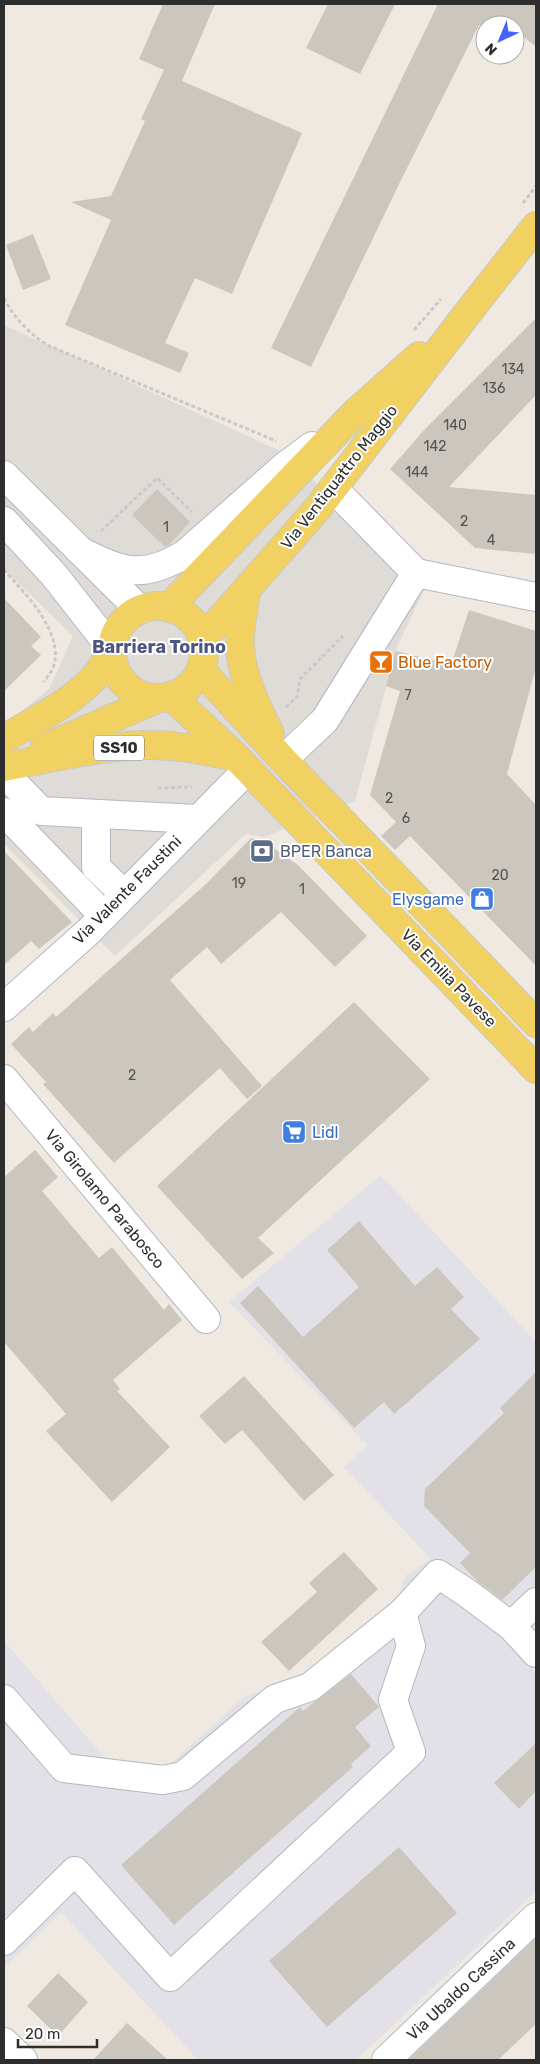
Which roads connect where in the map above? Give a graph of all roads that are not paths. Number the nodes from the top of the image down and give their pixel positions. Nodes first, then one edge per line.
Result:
1 (528, 217) edge
2 (470, 310) junction
3 (355, 413) junction
4 (4, 475) edge
5 (333, 488) junction
6 (4, 521) edge
7 (80, 550) junction
8 (416, 573) junction
9 (246, 592) junction
10 (536, 597) edge
11 (168, 608) junction
12 (140, 610) junction
13 (202, 640) junction
14 (112, 649) junction
15 (201, 670) junction
16 (165, 697) junction
17 (4, 738) edge
18 (283, 760) junction
19 (242, 764) junction
20 (4, 766) edge
21 (4, 773) edge
22 (4, 812) edge
23 (96, 814) junction
24 (197, 819) junction
25 (124, 894) junction
26 (104, 916) junction
27 (4, 1007) edge
28 (536, 1023) edge
29 (536, 1069) edge
30 (4, 1079) edge
31 (206, 1319) dead end
32 (536, 1602) edge
33 (402, 1613) junction
34 (512, 1626) junction
35 (536, 1653) edge
36 (4, 1699) edge
37 (536, 1918) edge
38 (4, 1941) edge
39 (4, 2042) edge
40 (23, 2060) edge
41 (386, 2060) edge

1 - 2 main road, Via Ventiquattro Maggio
2 - 3 main road, Via Ventiquattro Maggio
2 - 5 main road, Via Ventiquattro Maggio
3 - 7 street
3 - 11 main road, Via Ventiquattro Maggio
4 - 7 street
5 - 8 street
5 - 9 main road, Via Ventiquattro Maggio
6 - 14 street
7 - 12 street
8 - 10 street
8 - 18 street
9 - 13 main road, Via Ventiquattro Maggio
9 - 18 main road
11 - 12 main road
11 - 13 main road
12 - 14 main road
13 - 15 main road
14 - 16 main road
14 - 17 main road
15 - 16 main road, SS10
15 - 18 main road, Via Emilia Pavese
16 - 19 main road, Via Emilia Pavese
16 - 20 main road, SS10
18 - 28 main road, Via Emilia Pavese
19 - 20 main road, SS10
19 - 24 street, Via Valente Faustini
19 - 29 main road, Via Emilia Pavese
21 - 23 street
22 - 26 street
23 - 24 street
23 - 25 street
24 - 25 street, Via Valente Faustini
25 - 26 street, Via Valente Faustini
26 - 27 street, Via Valente Faustini
30 - 31 street, Via Girolamo Parabosco
32 - 34 street
33 - 34 street
33 - 36 street
33 - 38 street
34 - 35 street
37 - 41 street, Via Ubaldo Cassina
39 - 40 street

